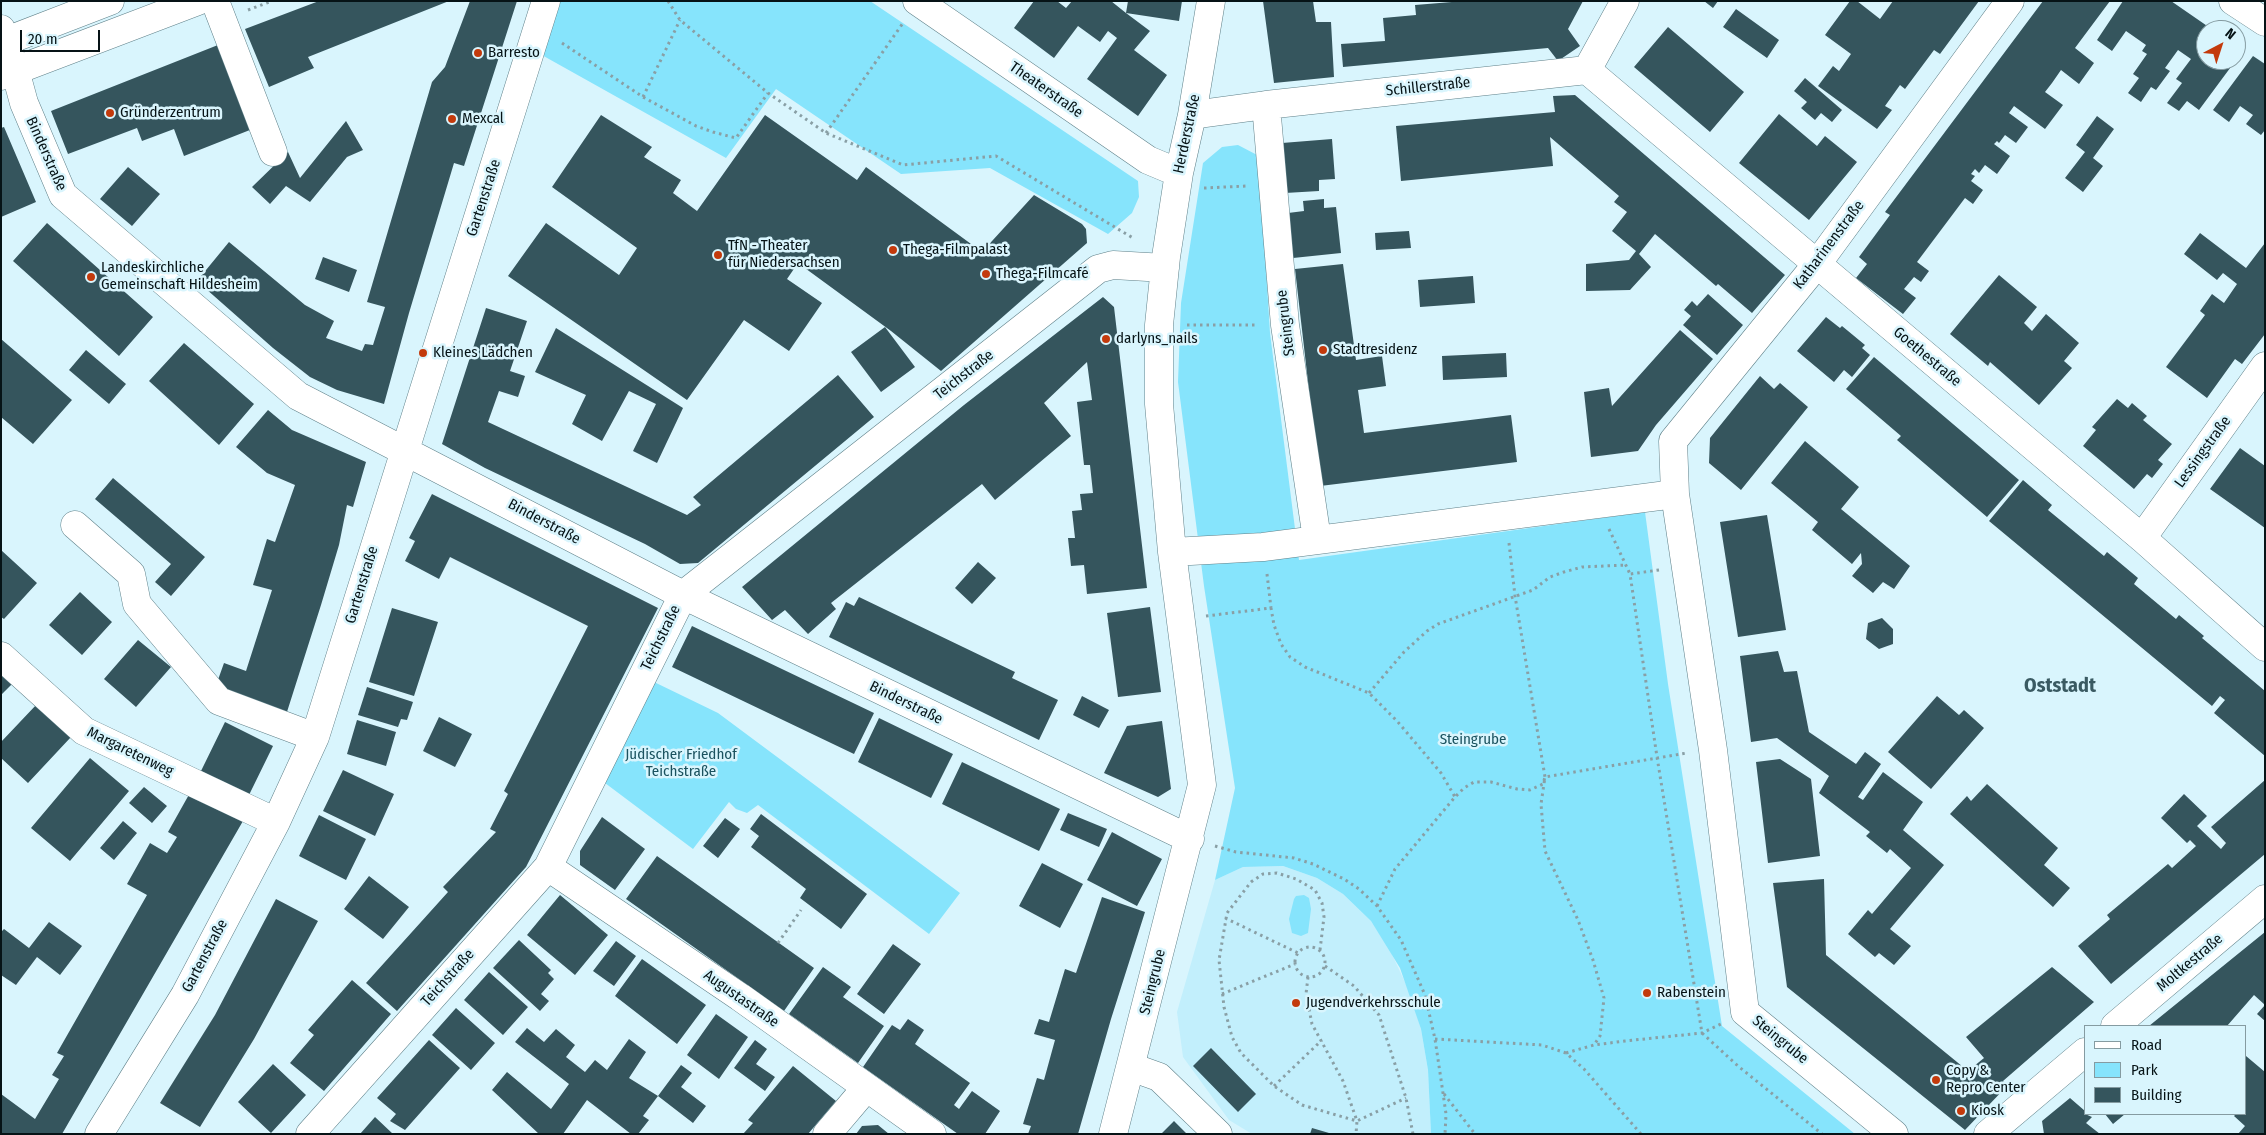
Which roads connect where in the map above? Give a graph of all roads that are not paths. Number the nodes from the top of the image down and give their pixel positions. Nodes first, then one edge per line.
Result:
1 (110, 1) edge
2 (198, 1) edge
3 (215, 1) edge
4 (546, 1) edge
5 (1212, 1) edge
6 (1625, 1) edge
7 (2010, 1) edge
8 (2233, 1) edge
9 (918, 2) edge
10 (2265, 22) edge
11 (3, 38) edge
12 (1586, 70) junction
13 (8, 73) edge
14 (1266, 104) junction
15 (1192, 115) junction
16 (273, 152) dead end
17 (1178, 181) junction
18 (1165, 262) junction
19 (1816, 264) junction
20 (2265, 366) edge
21 (404, 450) junction
22 (1676, 494) junction
23 (75, 525) dead end
24 (2142, 538) junction
25 (1317, 539) junction
26 (1172, 552) junction
27 (683, 595) junction
28 (2265, 647) edge
29 (1, 656) edge
30 (315, 737) junction
31 (276, 822) junction
32 (1190, 839) junction
33 (548, 867) junction
34 (2265, 899) edge
35 (2116, 1025) edge
36 (2084, 1053) edge
37 (1132, 1067) junction
38 (866, 1088) junction
39 (2001, 1130) edge
40 (99, 1134) edge
41 (310, 1134) edge
42 (827, 1134) edge
43 (932, 1134) edge
44 (1113, 1134) edge
45 (1218, 1134) edge
46 (1894, 1134) edge

1 - 11 street
2 - 13 street
3 - 16 street
4 - 21 street, Gartenstraße
5 - 15 street, Herderstraße
6 - 12 street
7 - 19 street, Katharinenstraße
8 - 10 street
9 - 17 street, Theaterstraße
11 - 13 street, Binderstraße
12 - 14 street, Schillerstraße
12 - 19 street, Goethestraße
13 - 21 street, Binderstraße
14 - 15 street, Schillerstraße
14 - 25 street, Steingrube
15 - 17 street, Herderstraße
17 - 18 street, Herderstraße
18 - 26 street, Steingrube
18 - 27 street, Teichstraße
19 - 22 street, Katharinenstraße
19 - 24 street, Goethestraße
20 - 24 street, Lessingstraße
21 - 27 street, Binderstraße
21 - 30 street, Gartenstraße
22 - 25 street
22 - 46 street, Steingrube
23 - 30 street
24 - 28 street, Goethestraße
25 - 26 street
26 - 32 street, Steingrube
27 - 32 street, Binderstraße
27 - 33 street, Teichstraße
29 - 31 street, Margaretenweg
30 - 31 street, Gartenstraße
31 - 40 street, Gartenstraße
32 - 37 street, Steingrube
33 - 38 street, Augustastraße
33 - 41 street, Teichstraße
34 - 35 street, Moltkestraße
36 - 39 street
37 - 44 street, Steingrube
37 - 45 street
38 - 42 street
38 - 43 street, Augustastraße

